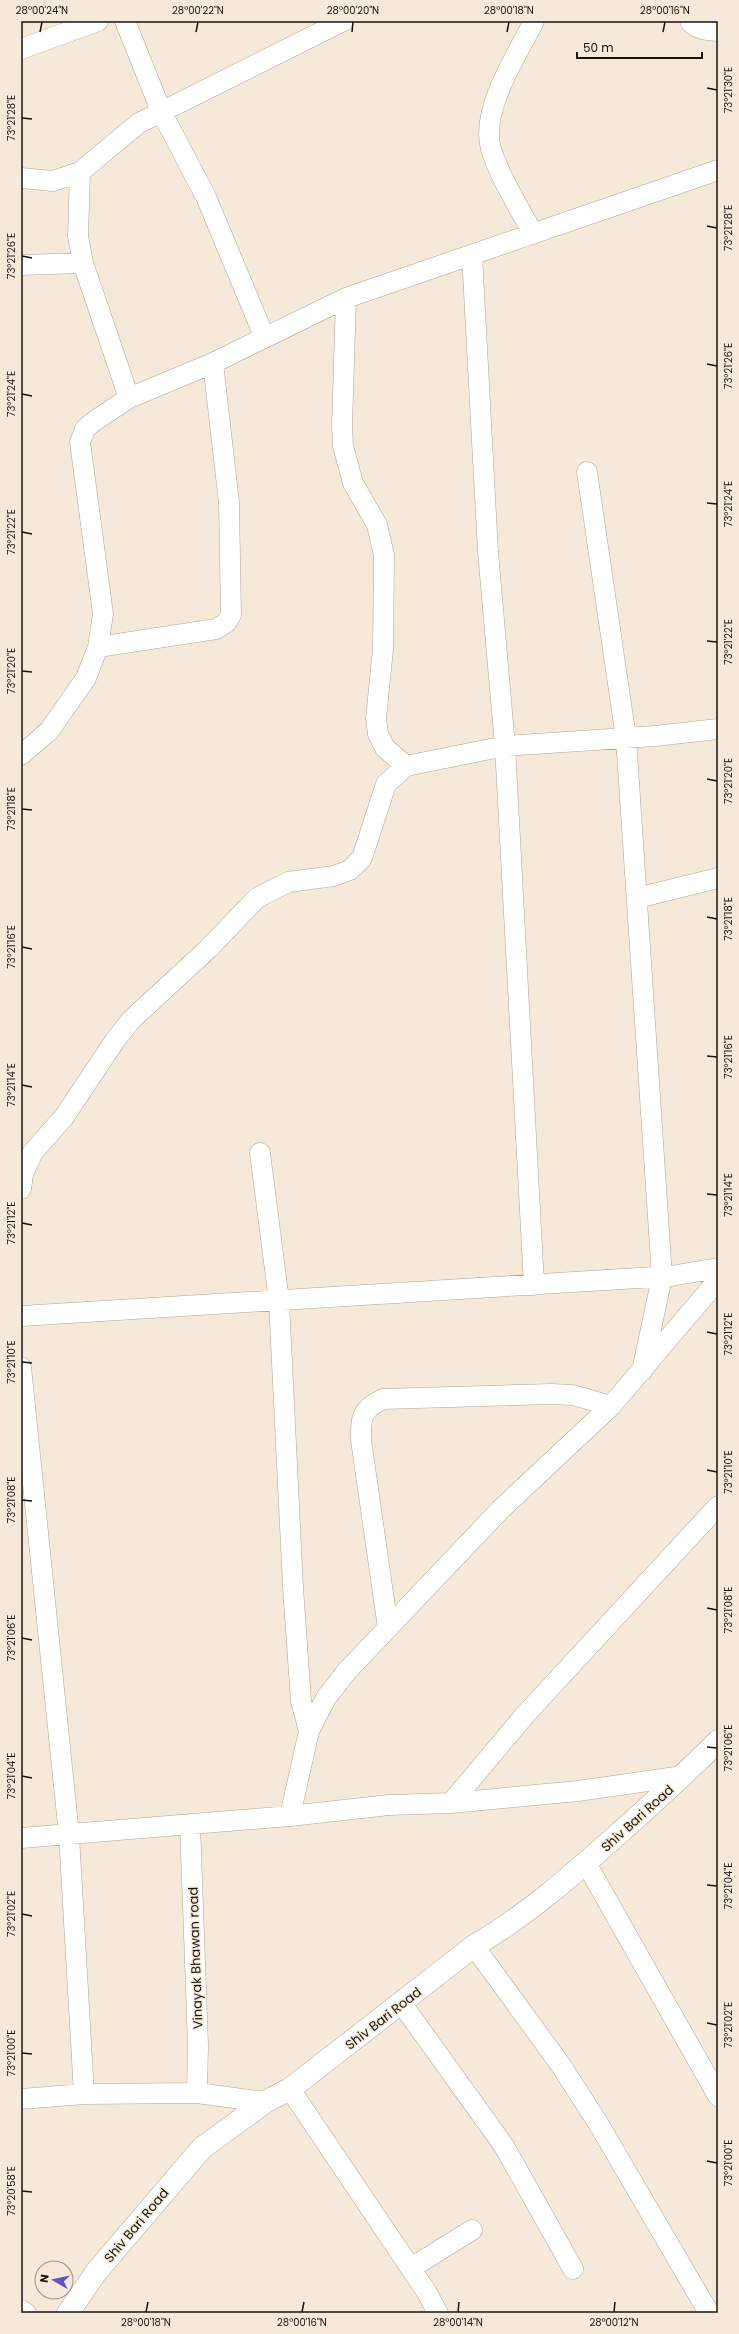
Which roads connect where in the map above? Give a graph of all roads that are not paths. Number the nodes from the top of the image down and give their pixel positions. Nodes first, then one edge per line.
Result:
1 (98, 21) edge
2 (125, 21) edge
3 (343, 21) edge
4 (534, 21) edge
5 (690, 21) edge
6 (718, 31) edge
7 (21, 49) edge
8 (161, 111) junction
9 (718, 170) edge
10 (80, 172) junction
11 (21, 178) edge
12 (533, 234) junction
13 (472, 255) junction
14 (83, 263) junction
15 (21, 265) edge
16 (346, 298) junction
17 (264, 336) junction
18 (214, 363) junction
19 (129, 398) junction
20 (587, 472) dead end
21 (98, 648) junction
22 (718, 729) edge
23 (626, 738) junction
24 (505, 746) junction
25 (21, 755) edge
26 (406, 766) junction
27 (718, 878) edge
28 (637, 898) junction
29 (260, 1153) dead end
30 (21, 1189) edge
31 (718, 1268) edge
32 (662, 1277) junction
33 (718, 1280) edge
34 (534, 1285) junction
35 (279, 1300) junction
36 (21, 1316) edge
37 (21, 1367) edge
38 (642, 1371) junction
39 (611, 1406) junction
40 (718, 1506) edge
41 (388, 1628) junction
42 (309, 1730) junction
43 (718, 1741) edge
44 (683, 1776) junction
45 (451, 1803) junction
46 (290, 1816) junction
47 (190, 1824) junction
48 (69, 1835) junction
49 (21, 1838) edge
50 (586, 1863) junction
51 (474, 1946) junction
52 (402, 2004) junction
53 (290, 2089) junction
54 (197, 2093) junction
55 (84, 2094) junction
56 (718, 2096) edge
57 (21, 2099) edge
58 (265, 2102) junction
59 (472, 2230) dead end
60 (411, 2268) junction
61 (573, 2269) dead end
62 (21, 2310) edge
63 (26, 2313) edge
64 (68, 2313) edge
65 (438, 2313) edge
66 (709, 2313) edge

1 - 7 street
2 - 8 street
3 - 8 street
4 - 12 street
5 - 6 street
8 - 10 street
8 - 17 street
9 - 12 street
10 - 11 street
10 - 14 street
12 - 13 street
13 - 16 street
13 - 24 street
14 - 15 street
14 - 19 street
16 - 17 street
16 - 26 street
17 - 18 street
18 - 19 street
18 - 21 street
19 - 21 street
20 - 23 street
21 - 25 street
22 - 23 street
23 - 24 street
23 - 28 street
24 - 26 street
24 - 34 street
26 - 30 street
27 - 28 street
28 - 32 street
29 - 35 street
31 - 32 street
32 - 34 street
32 - 38 street
33 - 38 street
34 - 35 street
35 - 36 street
35 - 42 street
37 - 48 street
38 - 39 street
39 - 41 street
39 - 41 street
40 - 45 street
41 - 42 street
42 - 46 street
43 - 44 street, Shiv Bari Road
44 - 45 street
44 - 50 street, Shiv Bari Road
45 - 46 street
46 - 47 street
47 - 48 street
47 - 54 street, Vinayak Bhawan road
48 - 49 street
48 - 55 street
50 - 51 street, Shiv Bari Road
50 - 56 street
51 - 52 street, Shiv Bari Road
51 - 66 street
52 - 53 street, Shiv Bari Road
52 - 61 street
53 - 58 street, Shiv Bari Road
53 - 60 street
54 - 55 street
54 - 58 street
55 - 57 street
58 - 64 street, Shiv Bari Road
59 - 60 street
60 - 65 street
62 - 63 street

